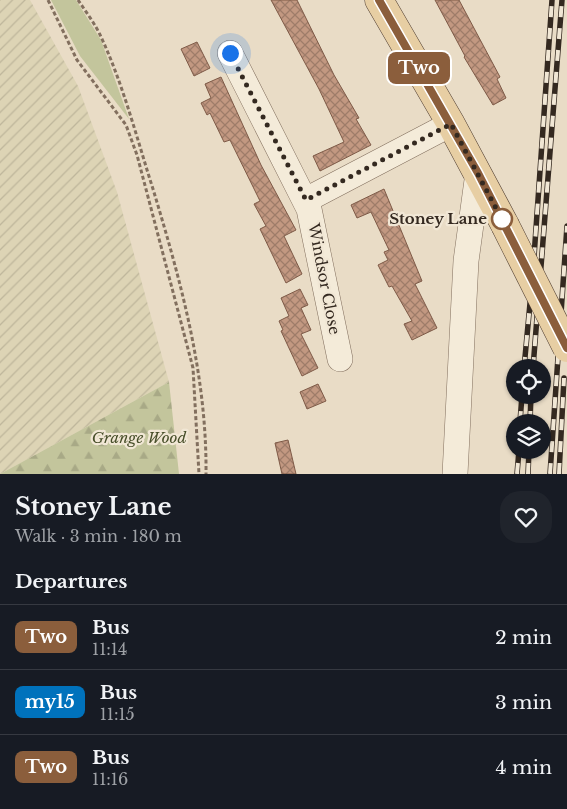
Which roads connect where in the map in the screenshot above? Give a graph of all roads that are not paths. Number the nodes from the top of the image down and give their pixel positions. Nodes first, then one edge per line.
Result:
1 (379, 0) edge
2 (230, 53) dead end
3 (451, 124) junction
4 (478, 173) junction
5 (306, 200) junction
6 (567, 348) edge
7 (340, 359) dead end
8 (455, 474) edge

1 - 3 main road
2 - 5 street, Windsor Close
3 - 4 main road
3 - 5 street
4 - 6 main road, bridge
4 - 8 street
5 - 7 street, Windsor Close

